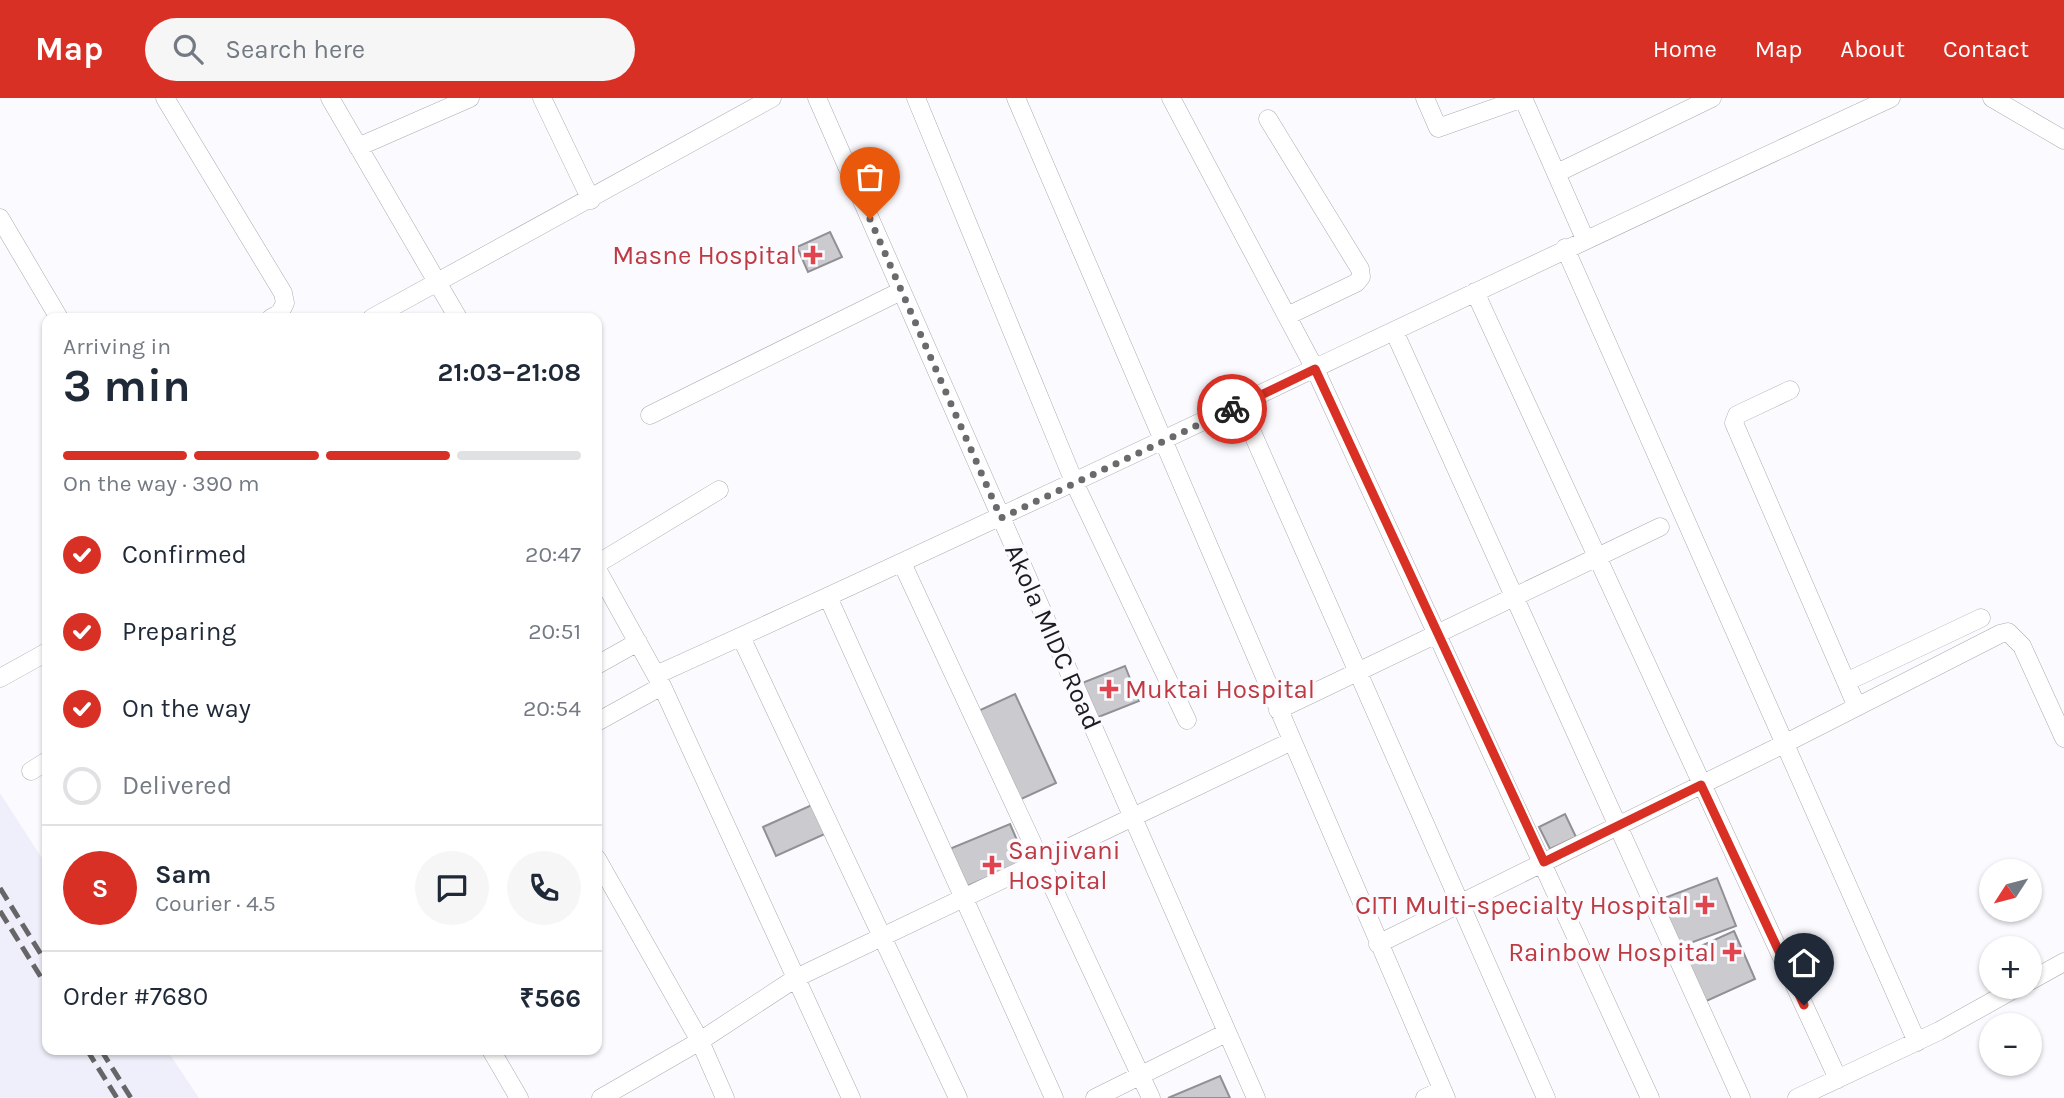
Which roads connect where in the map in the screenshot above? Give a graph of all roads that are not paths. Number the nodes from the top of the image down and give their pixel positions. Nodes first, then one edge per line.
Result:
1 (165, 98) edge
2 (330, 98) edge
3 (470, 98) edge
4 (542, 98) edge
5 (772, 98) edge
6 (817, 98) edge
7 (916, 98) edge
8 (1016, 98) edge
9 (1171, 98) edge
10 (1425, 98) edge
11 (1523, 98) edge
12 (1712, 98) edge
13 (1891, 98) edge
14 (1992, 98) edge
15 (1268, 119) dead end
16 (2064, 140) edge
17 (358, 147) junction
18 (1558, 173) junction
19 (591, 200) junction
20 (0, 218) edge
21 (1585, 239) junction
22 (1565, 248) junction
23 (436, 282) junction
24 (901, 291) junction
25 (1475, 292) junction
26 (56, 313) edge
27 (280, 313) edge
28 (381, 313) edge
29 (455, 313) edge
30 (1287, 316) junction
31 (1394, 331) junction
32 (1315, 369) junction
33 (1790, 390) dead end
34 (1240, 405) junction
35 (650, 415) dead end
36 (1163, 442) junction
37 (1075, 484) junction
38 (719, 489) dead end
39 (1001, 518) junction
40 (1660, 527) dead end
41 (1596, 557) junction
42 (602, 563) edge
43 (902, 563) junction
44 (602, 575) edge
45 (1515, 596) junction
46 (828, 597) junction
47 (1981, 618) dead end
48 (1437, 633) junction
49 (741, 637) junction
50 (638, 642) junction
51 (42, 655) edge
52 (602, 662) edge
53 (1357, 672) junction
54 (0, 678) edge
55 (659, 681) junction
56 (1846, 682) junction
57 (1857, 707) junction
58 (1278, 710) junction
59 (602, 719) edge
60 (1187, 720) dead end
61 (2064, 738) edge
62 (1292, 741) junction
63 (1784, 744) junction
64 (42, 764) edge
65 (31, 771) dead end
66 (1701, 785) junction
67 (1131, 817) junction
68 (1619, 825) junction
69 (1039, 861) junction
70 (1544, 862) junction
71 (602, 868) edge
72 (962, 898) junction
73 (1459, 904) junction
74 (880, 938) junction
75 (1378, 944) junction
76 (2064, 962) edge
77 (2042, 974) edge
78 (796, 978) junction
79 (1996, 999) edge
80 (1226, 1033) junction
81 (700, 1041) junction
82 (1917, 1041) junction
83 (494, 1055) edge
84 (1140, 1076) junction
85 (1838, 1079) junction
86 (1444, 1094) edge
87 (519, 1098) edge
88 (601, 1098) edge
89 (725, 1098) edge
90 (851, 1098) edge
91 (958, 1098) edge
92 (1054, 1098) edge
93 (1095, 1098) edge
94 (1151, 1098) edge
95 (1255, 1098) edge
96 (1425, 1098) edge
97 (1546, 1098) edge
98 (1650, 1098) edge
99 (1741, 1098) edge
100 (1797, 1098) edge

1 - 27 street
2 - 17 street
3 - 17 street
4 - 19 street
5 - 19 street
6 - 24 street, Akola MIDC Road
7 - 37 street
8 - 36 street
9 - 30 street
10 - 11 street
11 - 18 street
12 - 18 street
13 - 21 street
14 - 16 street
15 - 30 street
17 - 23 street
18 - 21 street
19 - 23 street
20 - 26 street
21 - 22 street
22 - 25 street
22 - 63 street
23 - 28 street
23 - 29 street
24 - 35 street
24 - 39 street, Akola MIDC Road
25 - 31 street
25 - 41 street
30 - 32 street
31 - 32 street
31 - 45 street
32 - 34 street
32 - 48 street
33 - 56 street
34 - 36 street
34 - 53 street
36 - 37 street
36 - 58 street
37 - 39 street
37 - 60 street
38 - 42 street
39 - 43 street
39 - 67 street, Akola MIDC Road
40 - 41 street
41 - 45 street
41 - 66 street
43 - 46 street
43 - 69 street
44 - 50 street
45 - 48 street
45 - 68 street
46 - 49 street
46 - 72 street
47 - 56 street
48 - 53 street
48 - 70 street
49 - 55 street
49 - 74 street
50 - 52 street
50 - 55 street
51 - 54 street
53 - 58 street
53 - 73 street
55 - 59 street
55 - 78 street
56 - 57 street
57 - 61 street
57 - 63 street
58 - 62 street
62 - 67 street
62 - 75 street
63 - 66 street
63 - 82 street
64 - 65 street
66 - 68 street
66 - 85 street
67 - 69 street
67 - 80 street, Akola MIDC Road
68 - 70 street
68 - 99 street
69 - 72 street
69 - 84 street
70 - 73 street
70 - 98 street
71 - 81 street
72 - 74 street
72 - 92 street
73 - 75 street
73 - 97 street
74 - 78 street
74 - 91 street
75 - 86 street
76 - 77 street
78 - 81 street
78 - 90 street
79 - 82 street
80 - 84 street
80 - 95 street, Akola MIDC Road
81 - 88 street
81 - 89 street
82 - 85 street
83 - 87 street
84 - 93 street
84 - 94 street
85 - 100 street
86 - 96 street

